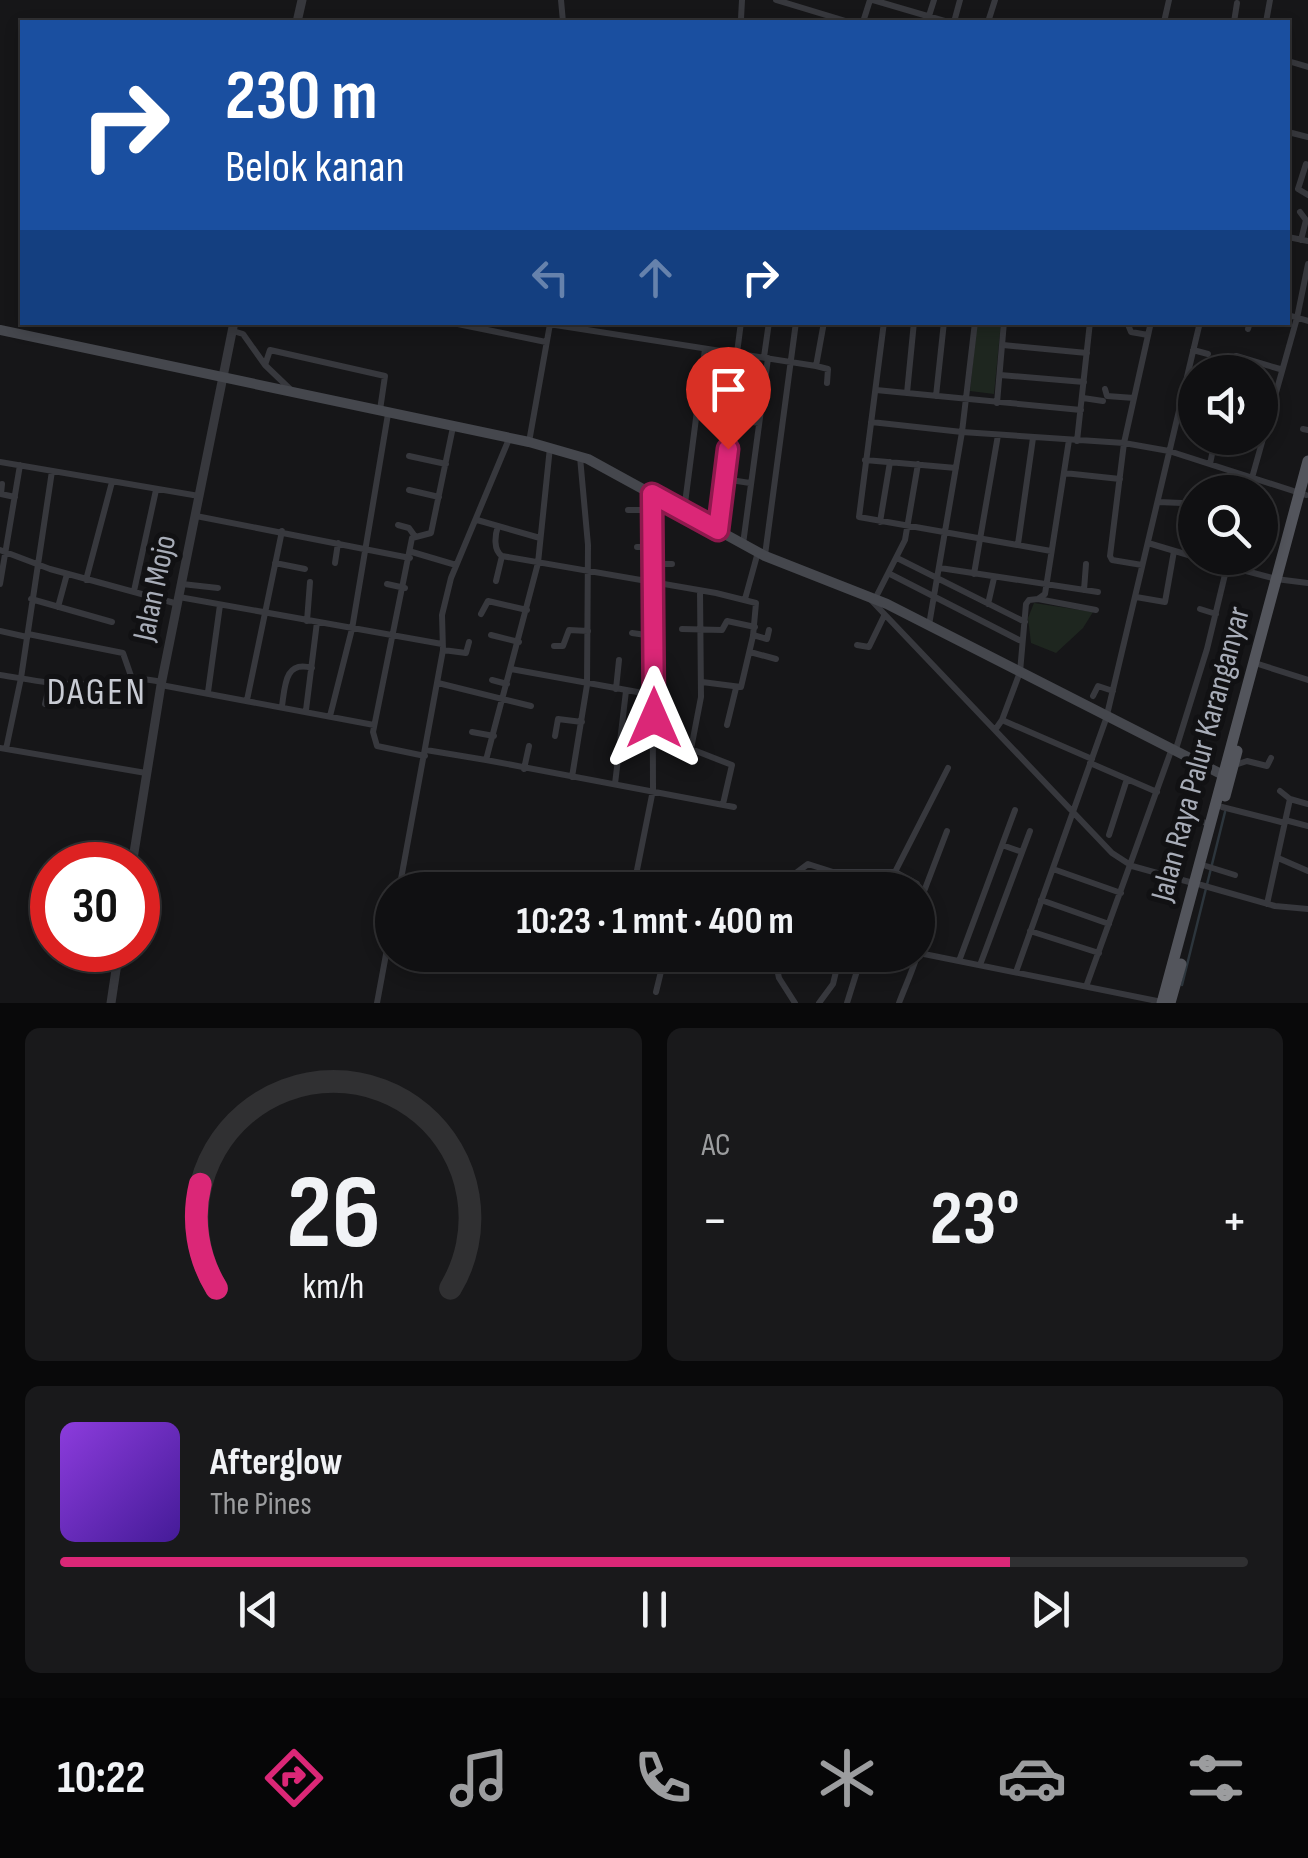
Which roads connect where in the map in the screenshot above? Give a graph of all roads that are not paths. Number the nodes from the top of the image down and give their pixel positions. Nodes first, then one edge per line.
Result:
1 (776, 0) edge
2 (871, 0) edge
3 (934, 0) edge
4 (1178, 0) edge
5 (1236, 3) dead end
6 (902, 4) edge
7 (1169, 4) edge
8 (843, 20) edge
9 (928, 20) edge
10 (1234, 20) edge
11 (1304, 163) edge
12 (1308, 195) edge
13 (1300, 212) dead end
14 (1305, 241) edge
15 (1308, 264) edge
16 (1290, 290) dead end
17 (1302, 293) junction
18 (1290, 316) edge
19 (1296, 318) junction
20 (1308, 322) edge
21 (463, 325) edge
22 (550, 325) edge
23 (562, 325) edge
24 (741, 325) edge
25 (768, 325) edge
26 (796, 325) edge
27 (823, 325) edge
28 (884, 325) edge
29 (914, 325) edge
30 (944, 325) edge
31 (974, 325) edge
32 (1004, 325) edge
33 (1087, 325) edge
34 (1128, 325) edge
35 (1150, 325) edge
36 (1199, 325) edge
37 (235, 329) edge
38 (0, 330) edge
39 (1148, 334) junction
40 (546, 342) junction
41 (1002, 345) junction
42 (705, 349) junction
43 (1193, 350) junction
44 (1087, 352) junction
45 (739, 354) junction
46 (1208, 354) dead end
47 (1192, 355) edge
48 (766, 357) junction
49 (791, 362) junction
50 (265, 365) junction
51 (816, 366) junction
52 (1280, 369) joint
53 (1000, 375) junction
54 (223, 378) junction
55 (1084, 382) junction
56 (827, 383) dead end
57 (1104, 389) dead end
58 (876, 390) junction
59 (293, 392) junction
60 (908, 392) junction
61 (936, 396) junction
62 (1083, 398) junction
63 (1134, 398) junction
64 (966, 400) junction
65 (1104, 401) dead end
66 (997, 403) junction
67 (1082, 410) junction
68 (384, 412) junction
69 (1178, 415) edge
70 (732, 419) junction
71 (759, 422) junction
72 (871, 422) junction
73 (453, 428) junction
74 (962, 432) junction
75 (998, 435) junction
76 (1034, 438) junction
77 (509, 439) junction
78 (1073, 441) junction
79 (529, 442) junction
80 (1124, 442) junction
81 (550, 447) junction
82 (1170, 451) junction
83 (1212, 455) edge
84 (409, 456) dead end
85 (580, 456) junction
86 (865, 460) junction
87 (1308, 461) edge
88 (0, 462) edge
89 (890, 462) junction
90 (446, 464) junction
91 (918, 464) junction
92 (1210, 464) junction
93 (20, 465) junction
94 (956, 468) junction
95 (52, 471) junction
96 (1064, 473) junction
97 (1243, 475) edge
98 (1253, 475) edge
99 (724, 479) junction
100 (1120, 479) junction
101 (112, 482) junction
102 (750, 482) junction
103 (2, 484) edge
104 (1278, 485) edge
105 (156, 489) junction
106 (408, 490) dead end
107 (1304, 492) edge
108 (652, 494) junction
109 (199, 496) junction
110 (15, 498) junction
111 (439, 498) junction
112 (1158, 502) junction
113 (1178, 503) edge
114 (628, 510) dead end
115 (652, 510) junction
116 (684, 511) junction
117 (196, 516) junction
118 (477, 520) junction
119 (880, 522) junction
120 (398, 525) dead end
121 (498, 526) junction
122 (908, 527) junction
123 (718, 530) junction
124 (282, 531) junction
125 (945, 534) junction
126 (414, 535) junction
127 (540, 538) junction
128 (982, 539) junction
129 (338, 543) junction
130 (1148, 543) junction
131 (743, 544) junction
132 (1018, 544) junction
133 (653, 546) junction
134 (637, 547) dead end
135 (366, 550) junction
136 (1051, 550) junction
137 (4, 551) edge
138 (1174, 552) junction
139 (1178, 553) edge
140 (411, 554) junction
141 (762, 554) junction
142 (502, 556) junction
143 (897, 558) junction
144 (275, 563) junction
145 (335, 563) dead end
146 (538, 563) junction
147 (653, 564) junction
148 (672, 564) dead end
149 (1086, 564) dead end
150 (1142, 564) junction
151 (39, 565) junction
152 (456, 565) junction
153 (940, 568) junction
154 (304, 569) dead end
155 (1, 570) edge
156 (588, 572) junction
157 (66, 574) junction
158 (890, 574) junction
159 (974, 574) junction
160 (1225, 575) edge
161 (1270, 575) edge
162 (994, 578) junction
163 (938, 579) junction
164 (86, 580) junction
165 (1285, 580) junction
166 (496, 581) dead end
167 (310, 582) dead end
168 (654, 583) junction
169 (1308, 583) edge
170 (0, 584) edge
171 (182, 584) junction
172 (387, 584) dead end
173 (1046, 586) junction
174 (218, 588) dead end
175 (404, 588) junction
176 (700, 590) junction
177 (1084, 590) junction
178 (134, 591) junction
179 (1098, 592) dead end
180 (934, 596) junction
181 (1136, 597) junction
182 (872, 598) junction
183 (31, 599) junction
184 (745, 599) junction
185 (1038, 599) junction
186 (178, 600) junction
187 (988, 604) junction
188 (220, 605) junction
189 (58, 607) junction
190 (527, 610) junction
191 (1096, 610) dead end
192 (1200, 610) dead end
193 (265, 613) junction
194 (481, 614) dead end
195 (1216, 614) junction
196 (884, 616) junction
197 (308, 621) junction
198 (112, 622) dead end
199 (317, 622) junction
200 (1024, 622) junction
201 (929, 625) junction
202 (352, 629) junction
203 (682, 629) dead end
204 (701, 630) junction
205 (769, 630) dead end
206 (754, 631) junction
207 (0, 632) edge
208 (588, 632) junction
209 (632, 632) dead end
210 (491, 634) dead end
211 (28, 635) junction
212 (393, 635) junction
213 (654, 636) junction
214 (1019, 640) dead end
215 (468, 642) dead end
216 (518, 642) junction
217 (857, 645) dead end
218 (554, 646) dead end
219 (443, 647) junction
220 (750, 652) junction
221 (776, 659) dead end
222 (619, 660) dead end
223 (1262, 665) junction
224 (312, 668) junction
225 (511, 669) junction
226 (1020, 672) junction
227 (0, 674) edge
228 (131, 676) junction
229 (21, 678) junction
230 (492, 680) dead end
231 (1308, 680) edge
232 (702, 682) junction
233 (50, 683) junction
234 (438, 683) junction
235 (161, 684) junction
236 (507, 684) junction
237 (587, 684) junction
238 (616, 688) junction
239 (736, 688) junction
240 (626, 690) junction
241 (1113, 691) junction
242 (208, 692) junction
243 (654, 696) junction
244 (1093, 696) dead end
245 (504, 699) junction
246 (247, 700) junction
247 (46, 704) dead end
248 (282, 706) junction
249 (531, 706) dead end
250 (306, 710) junction
251 (330, 716) junction
252 (1106, 718) junction
253 (1002, 720) junction
254 (582, 722) junction
255 (374, 724) junction
256 (726, 724) dead end
257 (996, 730) junction
258 (472, 732) dead end
259 (494, 736) junction
260 (555, 736) dead end
261 (654, 741) junction
262 (529, 746) dead end
263 (3, 749) edge
264 (691, 749) junction
265 (1173, 752) junction
266 (425, 753) junction
267 (1271, 758) dead end
268 (486, 760) junction
269 (1091, 761) junction
270 (1233, 765) junction
271 (524, 768) junction
272 (948, 768) dead end
273 (146, 773) junction
274 (572, 777) junction
275 (1226, 777) junction
276 (1127, 779) junction
277 (615, 784) junction
278 (654, 790) junction
279 (1280, 791) dead end
280 (1157, 792) junction
281 (1290, 800) junction
282 (723, 804) junction
283 (1308, 804) edge
284 (734, 806) dead end
285 (1226, 808) junction
286 (1014, 810) dead end
287 (1074, 813) junction
288 (1180, 814) dead end
289 (1285, 822) junction
290 (1210, 824) junction
291 (1308, 826) edge
292 (948, 831) dead end
293 (1030, 831) dead end
294 (1109, 835) dead end
295 (136, 842) edge
296 (1002, 844) junction
297 (1022, 852) junction
298 (1278, 858) junction
299 (1132, 866) junction
300 (1207, 866) junction
301 (1053, 869) junction
302 (1308, 871) edge
303 (402, 872) edge
304 (637, 872) edge
305 (797, 872) edge
306 (832, 872) edge
307 (895, 872) edge
308 (931, 872) edge
309 (1235, 875) dead end
310 (1203, 886) junction
311 (1121, 893) junction
312 (1042, 900) junction
313 (1267, 904) junction
314 (1308, 909) edge
315 (1109, 924) junction
316 (1030, 931) junction
317 (1099, 952) junction
318 (935, 956) edge
319 (959, 961) junction
320 (980, 966) junction
321 (116, 972) edge
322 (383, 972) edge
323 (661, 972) edge
324 (778, 972) edge
325 (836, 972) edge
326 (858, 972) edge
327 (910, 972) edge
328 (1016, 972) junction
329 (1087, 984) junction
330 (656, 992) dead end
331 (850, 1002) edge
332 (112, 1003) edge
333 (377, 1003) edge
334 (796, 1003) edge
335 (818, 1003) edge
336 (898, 1003) edge
337 (1165, 1003) edge

1 - 8 street
2 - 6 street
3 - 9 street
4 - 7 street
5 - 10 street
6 - 9 street
11 - 12 street
13 - 14 street
15 - 17 street
16 - 17 street
17 - 19 street
18 - 19 street
19 - 20 street
19 - 52 street
21 - 40 street
22 - 40 street
23 - 42 street
24 - 45 street
25 - 48 street
26 - 49 street
27 - 51 street
28 - 58 street
29 - 60 street
30 - 61 street
31 - 64 street
32 - 41 street
33 - 44 street
34 - 39 street
35 - 39 street
36 - 43 street
37 - 50 street
37 - 54 street, Jalan Mojo
38 - 54 main road
39 - 63 street
40 - 79 street
41 - 44 street
41 - 53 street
42 - 45 street
42 - 116 street
43 - 46 street
43 - 47 street
44 - 55 street
45 - 48 street
45 - 70 street
48 - 49 street
48 - 71 street
49 - 51 street
49 - 141 street
50 - 59 street
50 - 68 street
51 - 56 street
52 - 98 street
53 - 55 street
53 - 66 street
54 - 59 main road
54 - 109 street, Jalan Mojo
55 - 62 street
57 - 63 street
58 - 60 street
58 - 72 street
59 - 68 main road
60 - 61 street
61 - 64 street
62 - 65 street
62 - 67 street
63 - 80 street
64 - 66 street
64 - 74 street
66 - 67 street
67 - 78 street
68 - 73 main road
68 - 135 street
69 - 82 street
70 - 71 street
70 - 99 street
71 - 102 street
72 - 74 street
72 - 86 street
73 - 77 main road
73 - 90 street
74 - 75 street
74 - 94 street
75 - 76 street
75 - 128 street
76 - 78 street
76 - 132 street
77 - 79 main road
77 - 118 street
78 - 80 street
78 - 96 street
79 - 81 main road
80 - 82 street
80 - 100 street
81 - 85 main road
81 - 127 street
82 - 92 street
82 - 112 street
83 - 92 street
84 - 90 street
85 - 108 main road
85 - 156 street
86 - 89 street
86 - 119 street
87 - 107 main road, Jalan Raya Palur Karanganyar
88 - 93 street
89 - 91 street
89 - 119 street
90 - 111 street
91 - 94 street
91 - 122 street
92 - 97 street
93 - 95 street
93 - 110 street
94 - 125 street
95 - 101 street
95 - 151 street
96 - 100 street
96 - 136 street
99 - 102 street
99 - 123 street
100 - 150 street
101 - 105 street
101 - 164 street
102 - 131 street
103 - 110 street
104 - 107 street
105 - 109 street
105 - 178 street
106 - 111 street
107 - 165 main road, Jalan Raya Palur Karanganyar
108 - 115 street
108 - 116 main road
109 - 117 street, Jalan Mojo
110 - 137 street
111 - 126 street
112 - 113 street
112 - 130 street
114 - 115 street
115 - 133 street
116 - 123 main road
117 - 124 street
117 - 171 street, Jalan Mojo
118 - 121 street
118 - 152 street
119 - 122 street
120 - 126 street
121 - 127 street
121 - 142 street
122 - 125 street
122 - 143 street
123 - 131 main road
124 - 129 street
124 - 144 street
125 - 128 street
125 - 153 street
126 - 140 street
127 - 146 street
128 - 132 street
128 - 159 street
129 - 135 street
129 - 145 street
130 - 138 street
130 - 150 street
131 - 141 main road
132 - 136 street
133 - 134 street
133 - 147 street
135 - 140 street
135 - 202 street
136 - 173 street
137 - 151 street
137 - 155 street
138 - 139 street
138 - 181 street
140 - 152 street
140 - 175 street
141 - 182 main road
141 - 184 street
142 - 146 street
142 - 166 street
143 - 158 street
143 - 163 street
144 - 154 street
144 - 193 street
146 - 156 street
146 - 190 street
147 - 148 street
147 - 168 street
149 - 177 street
150 - 181 street
151 - 157 street
151 - 183 street
152 - 219 street
153 - 159 street
153 - 163 street
155 - 170 street
156 - 168 street
156 - 208 street
157 - 164 street
157 - 189 street
158 - 180 street
158 - 182 street
159 - 162 street
160 - 195 street
161 - 165 street
162 - 173 street
162 - 187 street
163 - 180 street
163 - 187 street
164 - 178 street
165 - 169 street
165 - 223 main road, Jalan Raya Palur Karanganyar
167 - 197 street
168 - 176 street
168 - 213 street
171 - 174 street
171 - 186 street, Jalan Mojo
172 - 175 street
173 - 177 street
173 - 185 street
175 - 212 street
176 - 184 street
176 - 204 street
177 - 179 street
178 - 186 street
180 - 201 street
180 - 214 street
181 - 241 street
182 - 196 street
182 - 201 main road
183 - 189 street
183 - 211 street
184 - 206 street
185 - 191 street
185 - 200 street
186 - 188 street
186 - 235 street, Jalan Mojo
187 - 200 street
188 - 193 street
188 - 242 street
189 - 198 street
190 - 194 street
190 - 216 street
192 - 195 street
193 - 197 street
193 - 246 street
195 - 265 street
196 - 217 street
196 - 257 street
197 - 199 street
199 - 202 street
199 - 224 street
200 - 226 street
201 - 226 main road
202 - 212 street
202 - 251 street
203 - 204 street
204 - 206 street
204 - 232 street
205 - 206 street
206 - 220 street
207 - 211 street
208 - 218 street
208 - 237 street
209 - 213 street
210 - 216 street
211 - 228 street
211 - 229 street
212 - 219 street
212 - 255 street
213 - 243 street
215 - 219 street
216 - 225 street
219 - 234 street
220 - 221 street
220 - 239 street
222 - 238 street
223 - 231 street
223 - 270 main road, Jalan Raya Palur Karanganyar
223 - 275 main road, Jalan Raya Palur Karanganyar
224 - 248 street
224 - 250 street
225 - 236 street
225 - 237 street
226 - 252 main road
226 - 253 street
227 - 229 street
228 - 233 street
228 - 235 street
229 - 233 street
229 - 263 street
230 - 236 street
232 - 239 street
232 - 264 street
233 - 247 street
234 - 245 street
234 - 266 street
235 - 242 street
235 - 273 street, Jalan Mojo
236 - 245 street
237 - 238 street
237 - 254 street
238 - 240 street
239 - 256 street
240 - 243 street
240 - 277 street
241 - 244 street
241 - 252 street
242 - 246 street
243 - 261 street
245 - 249 street
245 - 259 street
246 - 248 street
248 - 250 street
250 - 251 street
251 - 255 street
252 - 265 main road
252 - 269 street
253 - 257 street
253 - 269 street
254 - 260 street
254 - 274 street
255 - 266 street
257 - 287 street
258 - 259 street
259 - 268 street
261 - 264 street
261 - 278 street
262 - 271 street
263 - 273 street
264 - 282 street
265 - 275 main road
265 - 280 street
266 - 268 street
266 - 303 street
267 - 270 street
268 - 271 street
269 - 276 street
269 - 287 street
270 - 275 main road, Jalan Raya Palur Karanganyar
271 - 274 street
272 - 307 street
273 - 295 street, Jalan Mojo
274 - 277 street
275 - 285 main road, Jalan Raya Palur Karanganyar
275 - 290 main road, Jalan Raya Palur Karanganyar
276 - 280 street
276 - 294 street
277 - 278 street
278 - 282 street
278 - 304 street
279 - 281 street
280 - 299 street
281 - 283 street
281 - 289 street
282 - 284 street
285 - 289 street
285 - 300 main road, Jalan Raya Palur Karanganyar
286 - 296 street
287 - 299 street
287 - 301 street
288 - 290 street
289 - 291 street
289 - 298 street
290 - 300 main road, Jalan Raya Palur Karanganyar
292 - 308 street
293 - 297 street
296 - 297 street
296 - 319 street
297 - 320 street
298 - 302 street
298 - 313 street
299 - 310 street
299 - 311 street
300 - 309 street
300 - 310 main road, Jalan Raya Palur Karanganyar
301 - 311 street
301 - 312 street
305 - 306 street
310 - 313 street
310 - 337 main road, Jalan Raya Palur Karanganyar
311 - 315 street
312 - 315 street
312 - 316 street
313 - 314 street
315 - 317 street
316 - 317 street
316 - 328 street
317 - 329 street
318 - 319 street
319 - 320 street
320 - 328 street
321 - 332 street
322 - 333 street
323 - 330 street
324 - 334 street
325 - 335 street
326 - 331 street
327 - 336 street
328 - 329 street
329 - 337 street

